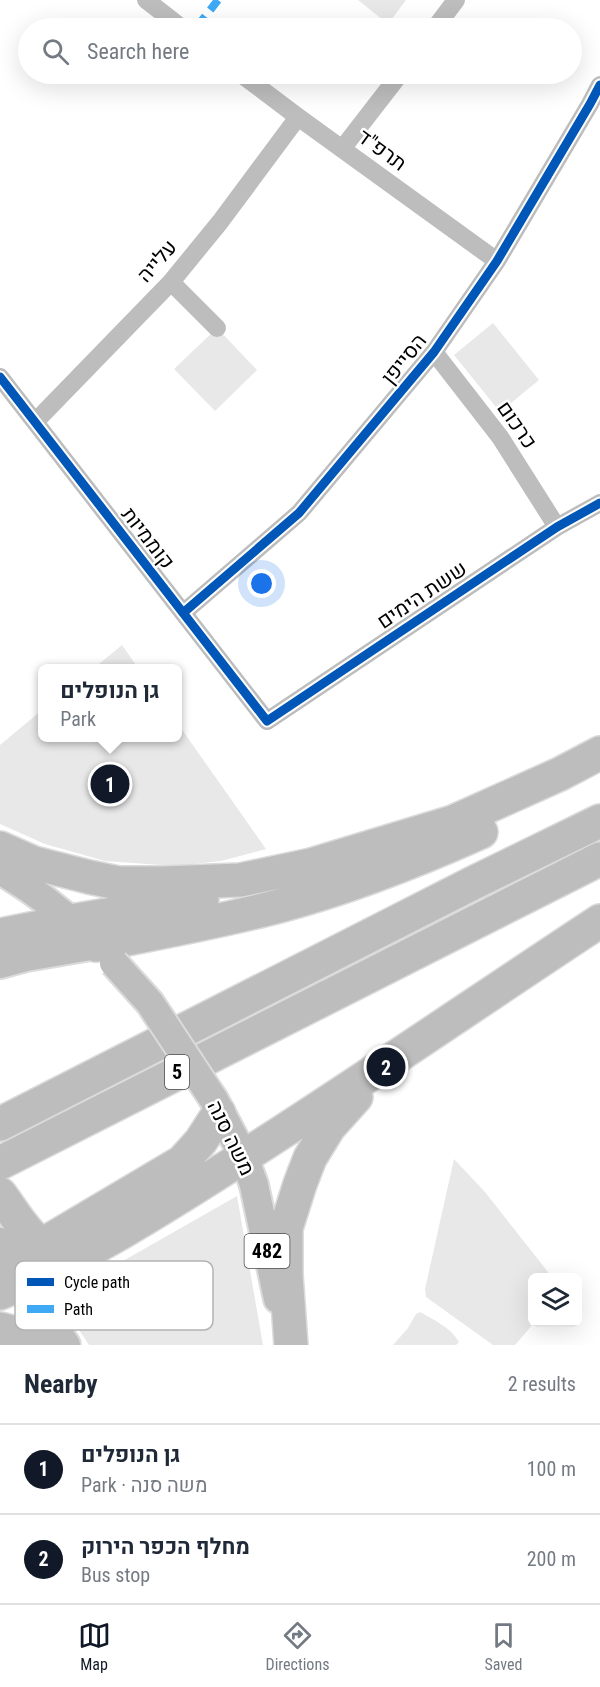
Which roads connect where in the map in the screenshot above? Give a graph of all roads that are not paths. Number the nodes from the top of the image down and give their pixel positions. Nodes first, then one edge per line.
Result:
1 (146, 0) edge
2 (456, 0) edge
3 (169, 18) edge
4 (442, 18) edge
5 (254, 84) edge
6 (392, 84) edge
7 (600, 85) edge
8 (298, 117) junction
9 (342, 149) junction
10 (497, 261) junction
11 (171, 282) junction
12 (217, 328) dead end
13 (434, 352) junction
14 (0, 377) edge
15 (35, 422) junction
16 (600, 503) edge
17 (557, 527) junction
18 (183, 613) junction
19 (267, 721) joint
20 (600, 753) edge
21 (600, 772) edge
22 (600, 821) edge
23 (0, 848) edge
24 (600, 859) edge
25 (312, 866) junction
26 (0, 870) edge
27 (71, 921) junction
28 (600, 921) edge
29 (0, 935) edge
30 (105, 954) junction
31 (0, 964) edge
32 (384, 1065) junction
33 (217, 1106) junction
34 (0, 1124) edge
35 (244, 1156) junction
36 (0, 1163) edge
37 (0, 1194) edge
38 (15, 1259) edge
39 (0, 1329) edge
40 (57, 1330) edge
41 (37, 1345) edge
42 (66, 1345) edge
43 (290, 1345) edge

1 - 3 street
2 - 4 street
5 - 8 street, תרפ"ד
6 - 9 street
7 - 10 street, הסייפן
8 - 9 street, תרפ"ד
8 - 11 street, עלייה
9 - 10 street, תרפ"ד
10 - 13 street, הסייפן
11 - 12 street
11 - 15 street, עלייה
13 - 17 street, כרכום
13 - 18 street, הסייפן
14 - 15 street, קוממיות
15 - 18 street, קוממיות
16 - 17 street, ששת הימים
17 - 19 street, ששת הימים
18 - 19 street, קוממיות
20 - 25 highway
21 - 30 highway
22 - 34 highway, 5
23 - 25 highway
24 - 36 highway, 5
25 - 27 highway
26 - 27 main road, משה סנה / 482
27 - 29 highway
27 - 30 main road, משה סנה / 482
28 - 32 highway
30 - 31 main road
30 - 33 main road, משה סנה / 482, bridge
32 - 35 highway
32 - 43 highway
33 - 35 main road, משה סנה / 482
33 - 38 highway
35 - 38 highway
35 - 43 main road, משה סנה / 482
37 - 38 highway
39 - 41 highway
40 - 42 main road

